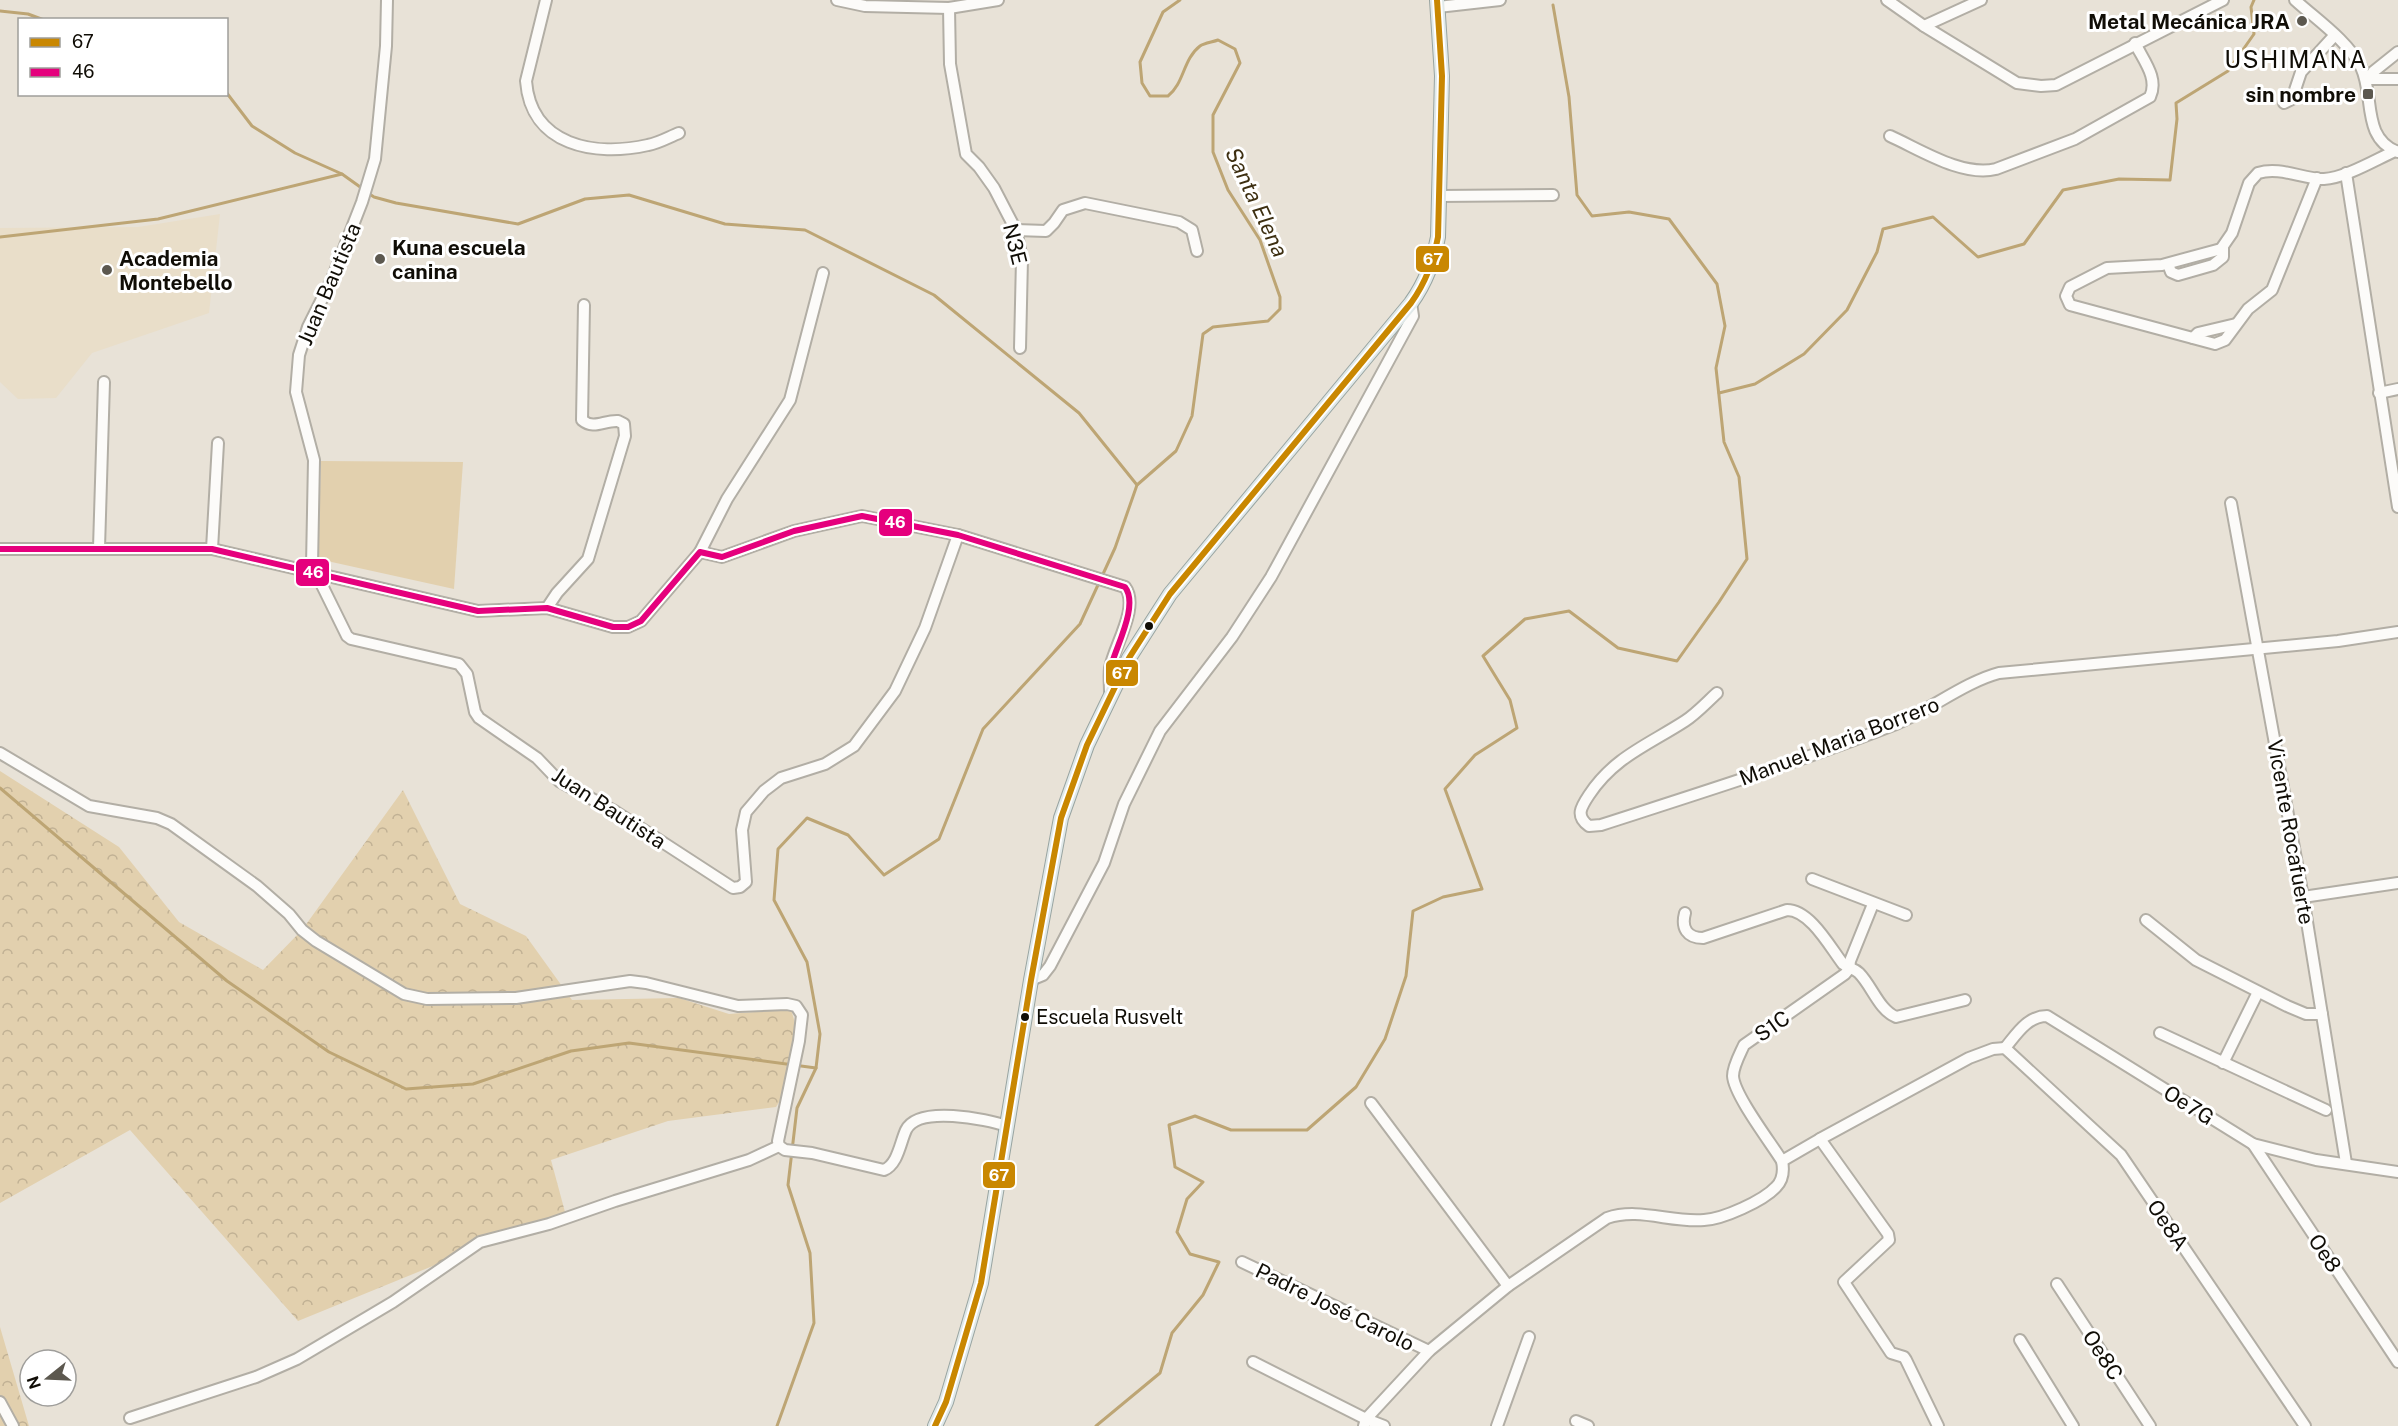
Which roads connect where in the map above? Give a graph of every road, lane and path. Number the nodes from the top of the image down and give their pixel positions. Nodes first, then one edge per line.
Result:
1 (387, 0) edge
2 (546, 0) edge
3 (837, 0) edge
4 (998, 0) edge
5 (1500, 0) edge
6 (1887, 0) edge
7 (1981, 0) edge
8 (2223, 0) edge
9 (2295, 0) edge
10 (1437, 3) edge
11 (949, 8) junction
12 (1924, 26) junction
13 (2334, 36) junction
14 (2135, 44) junction
15 (2398, 52) edge
16 (2367, 79) junction
17 (2398, 79) edge
18 (2284, 103) dead end
19 (679, 133) dead end
20 (1890, 136) dead end
21 (2397, 151) edge
22 (2346, 173) junction
23 (2317, 178) junction
24 (1553, 195) dead end
25 (1439, 196) junction
26 (1016, 230) junction
27 (1197, 251) dead end
28 (823, 273) dead end
29 (1412, 303) junction
30 (584, 305) dead end
31 (2236, 324) junction
32 (2193, 338) junction
33 (1020, 348) dead end
34 (104, 382) dead end
35 (2398, 389) edge
36 (2379, 393) junction
37 (218, 443) dead end
38 (2230, 503) dead end
39 (2398, 507) edge
40 (958, 535) junction
41 (99, 548) junction
42 (0, 549) edge
43 (212, 549) junction
44 (700, 552) junction
45 (315, 572) junction
46 (547, 608) junction
47 (2398, 632) edge
48 (2259, 648) junction
49 (1110, 692) junction
50 (1717, 693) dead end
51 (0, 753) edge
52 (1812, 879) dead end
53 (2398, 883) edge
54 (2303, 897) junction
55 (1873, 904) junction
56 (1685, 913) dead end
57 (1905, 915) dead end
58 (2146, 920) dead end
59 (1849, 969) junction
60 (1031, 980) junction
61 (2258, 992) junction
62 (1965, 1000) dead end
63 (2322, 1014) junction
64 (2160, 1033) dead end
65 (2005, 1048) junction
66 (2223, 1063) junction
67 (1371, 1103) dead end
68 (2326, 1110) dead end
69 (1007, 1126) junction
70 (1820, 1138) junction
71 (2253, 1144) junction
72 (782, 1148) junction
73 (1782, 1161) junction
74 (2346, 1163) junction
75 (2398, 1172) edge
76 (1242, 1262) dead end
77 (2057, 1284) dead end
78 (1508, 1286) junction
79 (1529, 1337) dead end
80 (2020, 1340) dead end
81 (1429, 1351) junction
82 (1253, 1362) dead end
83 (2398, 1362) edge
84 (0, 1402) edge
85 (130, 1418) dead end
86 (1576, 1421) dead end
87 (1365, 1423) edge
88 (13, 1426) edge
89 (935, 1426) edge
90 (1384, 1426) edge
91 (1497, 1426) edge
92 (1588, 1426) edge
93 (1938, 1426) edge
94 (2073, 1426) edge
95 (2150, 1426) edge
96 (2305, 1426) edge

1 - 45 street, Juan Bautista
2 - 19 street
3 - 11 street
4 - 11 street
5 - 10 street
6 - 12 street
7 - 12 street
8 - 14 street
9 - 13 street
10 - 25 main road
11 - 26 street, N3E
12 - 14 street
13 - 16 street
13 - 18 street
14 - 20 street
15 - 16 street
16 - 17 street
16 - 21 street
21 - 22 street
22 - 23 street
22 - 36 street
23 - 31 street
23 - 32 street
24 - 25 street
25 - 29 main road
26 - 27 street
26 - 33 street, N3E
28 - 44 street
29 - 49 main road
29 - 60 street
30 - 46 street
31 - 32 street
31 - 32 street
34 - 41 street
35 - 36 street
36 - 39 street
37 - 43 street
38 - 48 street, Vicente Rocafuerte
40 - 44 street
40 - 45 street, Juan Bautista
40 - 49 street
41 - 42 street
41 - 43 street
43 - 45 street
44 - 46 street
45 - 46 street
47 - 48 street, Manuel Maria Borrero
48 - 50 street, Manuel Maria Borrero
48 - 54 street, Vicente Rocafuerte
49 - 60 main road
51 - 72 street
52 - 55 street
53 - 54 street
54 - 63 street, Vicente Rocafuerte
55 - 57 street
55 - 59 street
56 - 59 street
58 - 61 street
59 - 62 street
59 - 73 street, S1C
60 - 69 main road
61 - 63 street
61 - 66 street
63 - 74 street, Vicente Rocafuerte
64 - 66 street
65 - 70 street
65 - 71 street, Oe7G
65 - 96 street, Oe8A
66 - 68 street
67 - 78 street
69 - 72 street
69 - 89 main road
70 - 73 street
70 - 93 street
71 - 74 street, Oe7G
71 - 83 street, Oe8
72 - 85 street
73 - 78 street
74 - 75 street, Oe7G
76 - 81 street, Padre José Carolo
77 - 95 street, Oe8C
78 - 81 street
79 - 91 street
80 - 94 street
81 - 87 street
82 - 87 street
84 - 88 street
86 - 92 street
87 - 90 street

